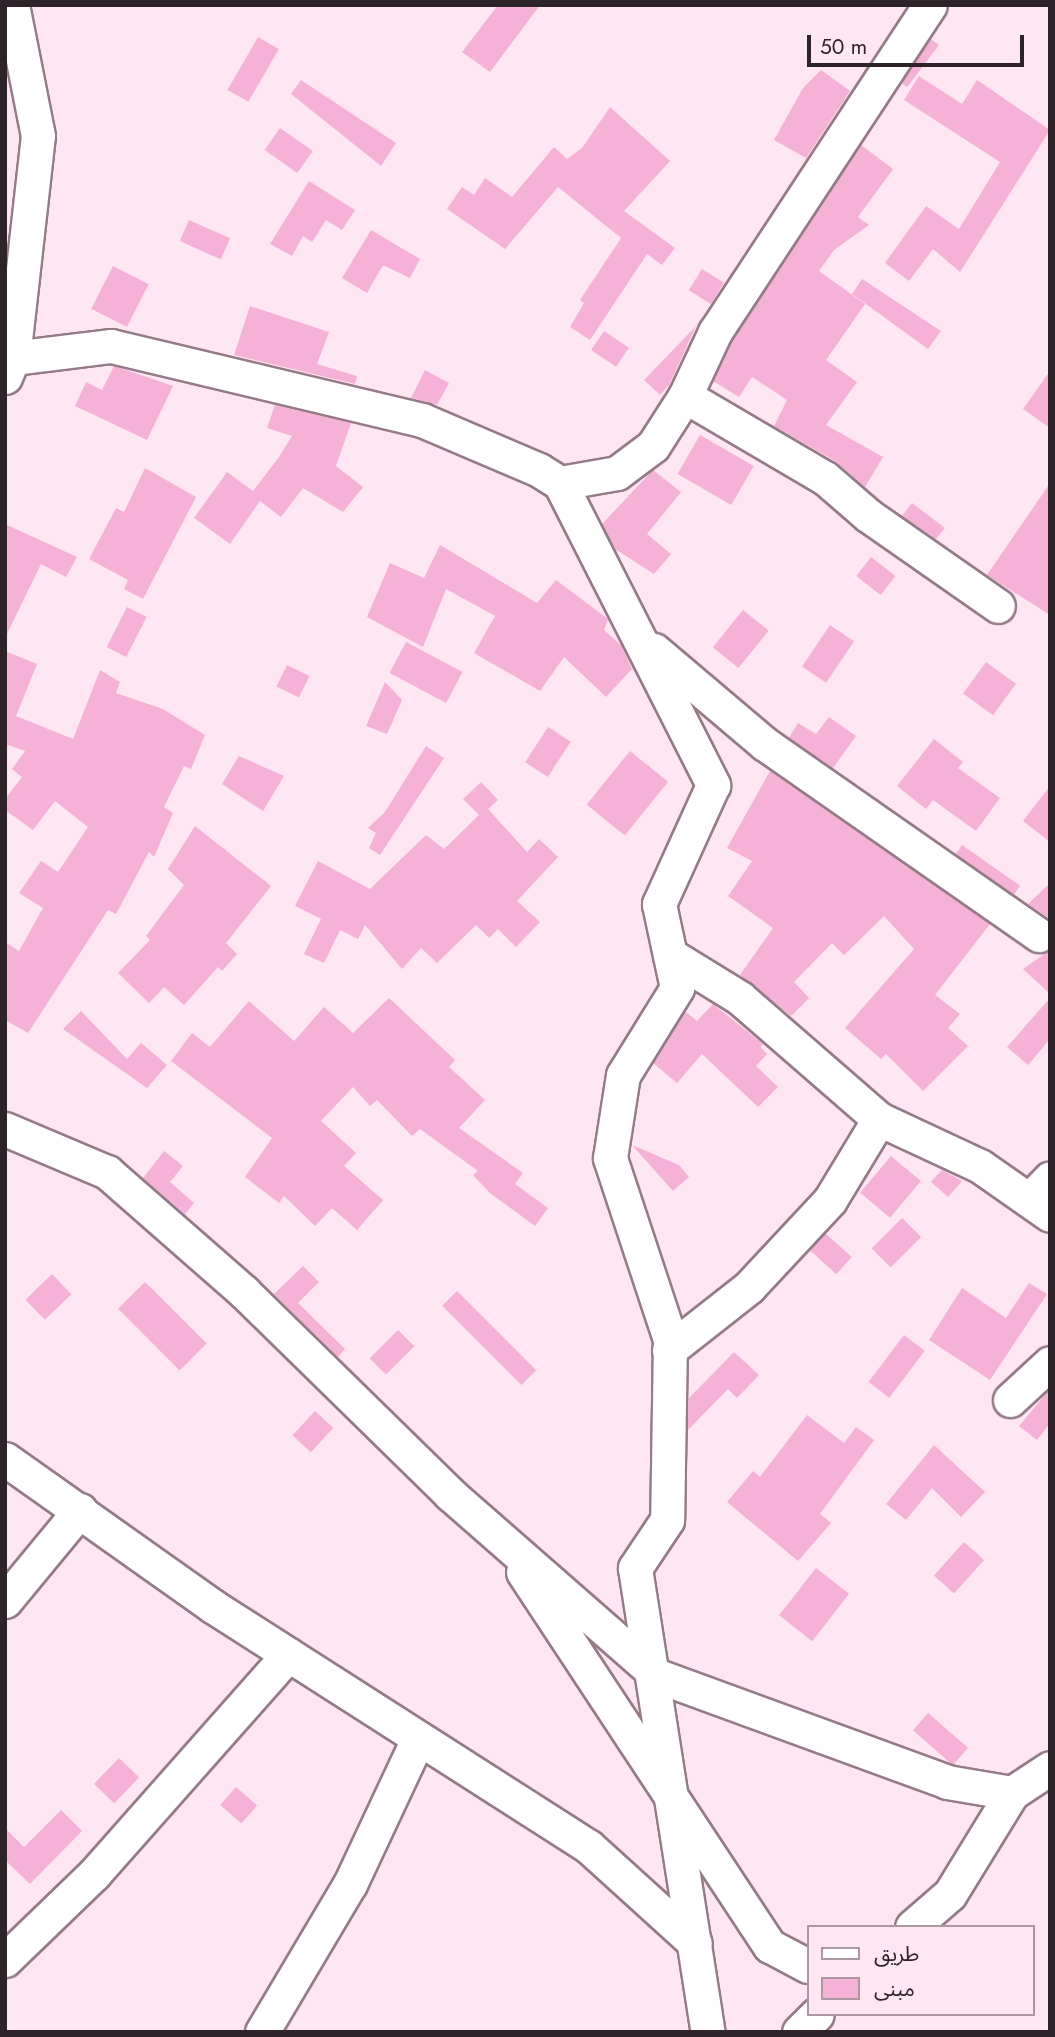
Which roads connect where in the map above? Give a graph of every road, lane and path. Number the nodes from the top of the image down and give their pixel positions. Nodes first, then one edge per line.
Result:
1 (12, 5) edge
2 (930, 5) edge
3 (9, 367) edge
4 (685, 396) junction
5 (559, 483) junction
6 (998, 606) dead end
7 (644, 641) junction
8 (1039, 935) dead end
9 (670, 956) junction
10 (879, 1119) junction
11 (5, 1129) edge
12 (1043, 1198) edge
13 (669, 1350) junction
14 (1050, 1363) edge
15 (1010, 1400) dead end
16 (5, 1459) edge
17 (80, 1510) junction
18 (501, 1539) junction
19 (5, 1601) edge
20 (288, 1655) junction
21 (653, 1672) junction
22 (418, 1739) junction
23 (1050, 1768) edge
24 (1012, 1793) junction
25 (673, 1804) junction
26 (914, 1925) edge
27 (695, 1943) junction
28 (5, 1960) edge
29 (806, 1965) edge
30 (815, 2016) edge
31 (262, 2032) edge
32 (708, 2032) edge
33 (799, 2032) edge

1 - 3 street
2 - 4 street
3 - 5 street
4 - 5 street
4 - 6 street
5 - 7 street
7 - 8 street
7 - 9 street
9 - 10 street
9 - 13 street
10 - 12 street
10 - 13 street
11 - 18 street
13 - 21 street
14 - 15 street
16 - 17 street
17 - 19 street
17 - 20 street
18 - 21 street
18 - 25 street
20 - 22 street
20 - 28 street
21 - 24 street
21 - 25 street
22 - 27 street
22 - 31 street
23 - 24 street
24 - 26 street
25 - 27 street
25 - 29 street
27 - 32 street
30 - 33 street

